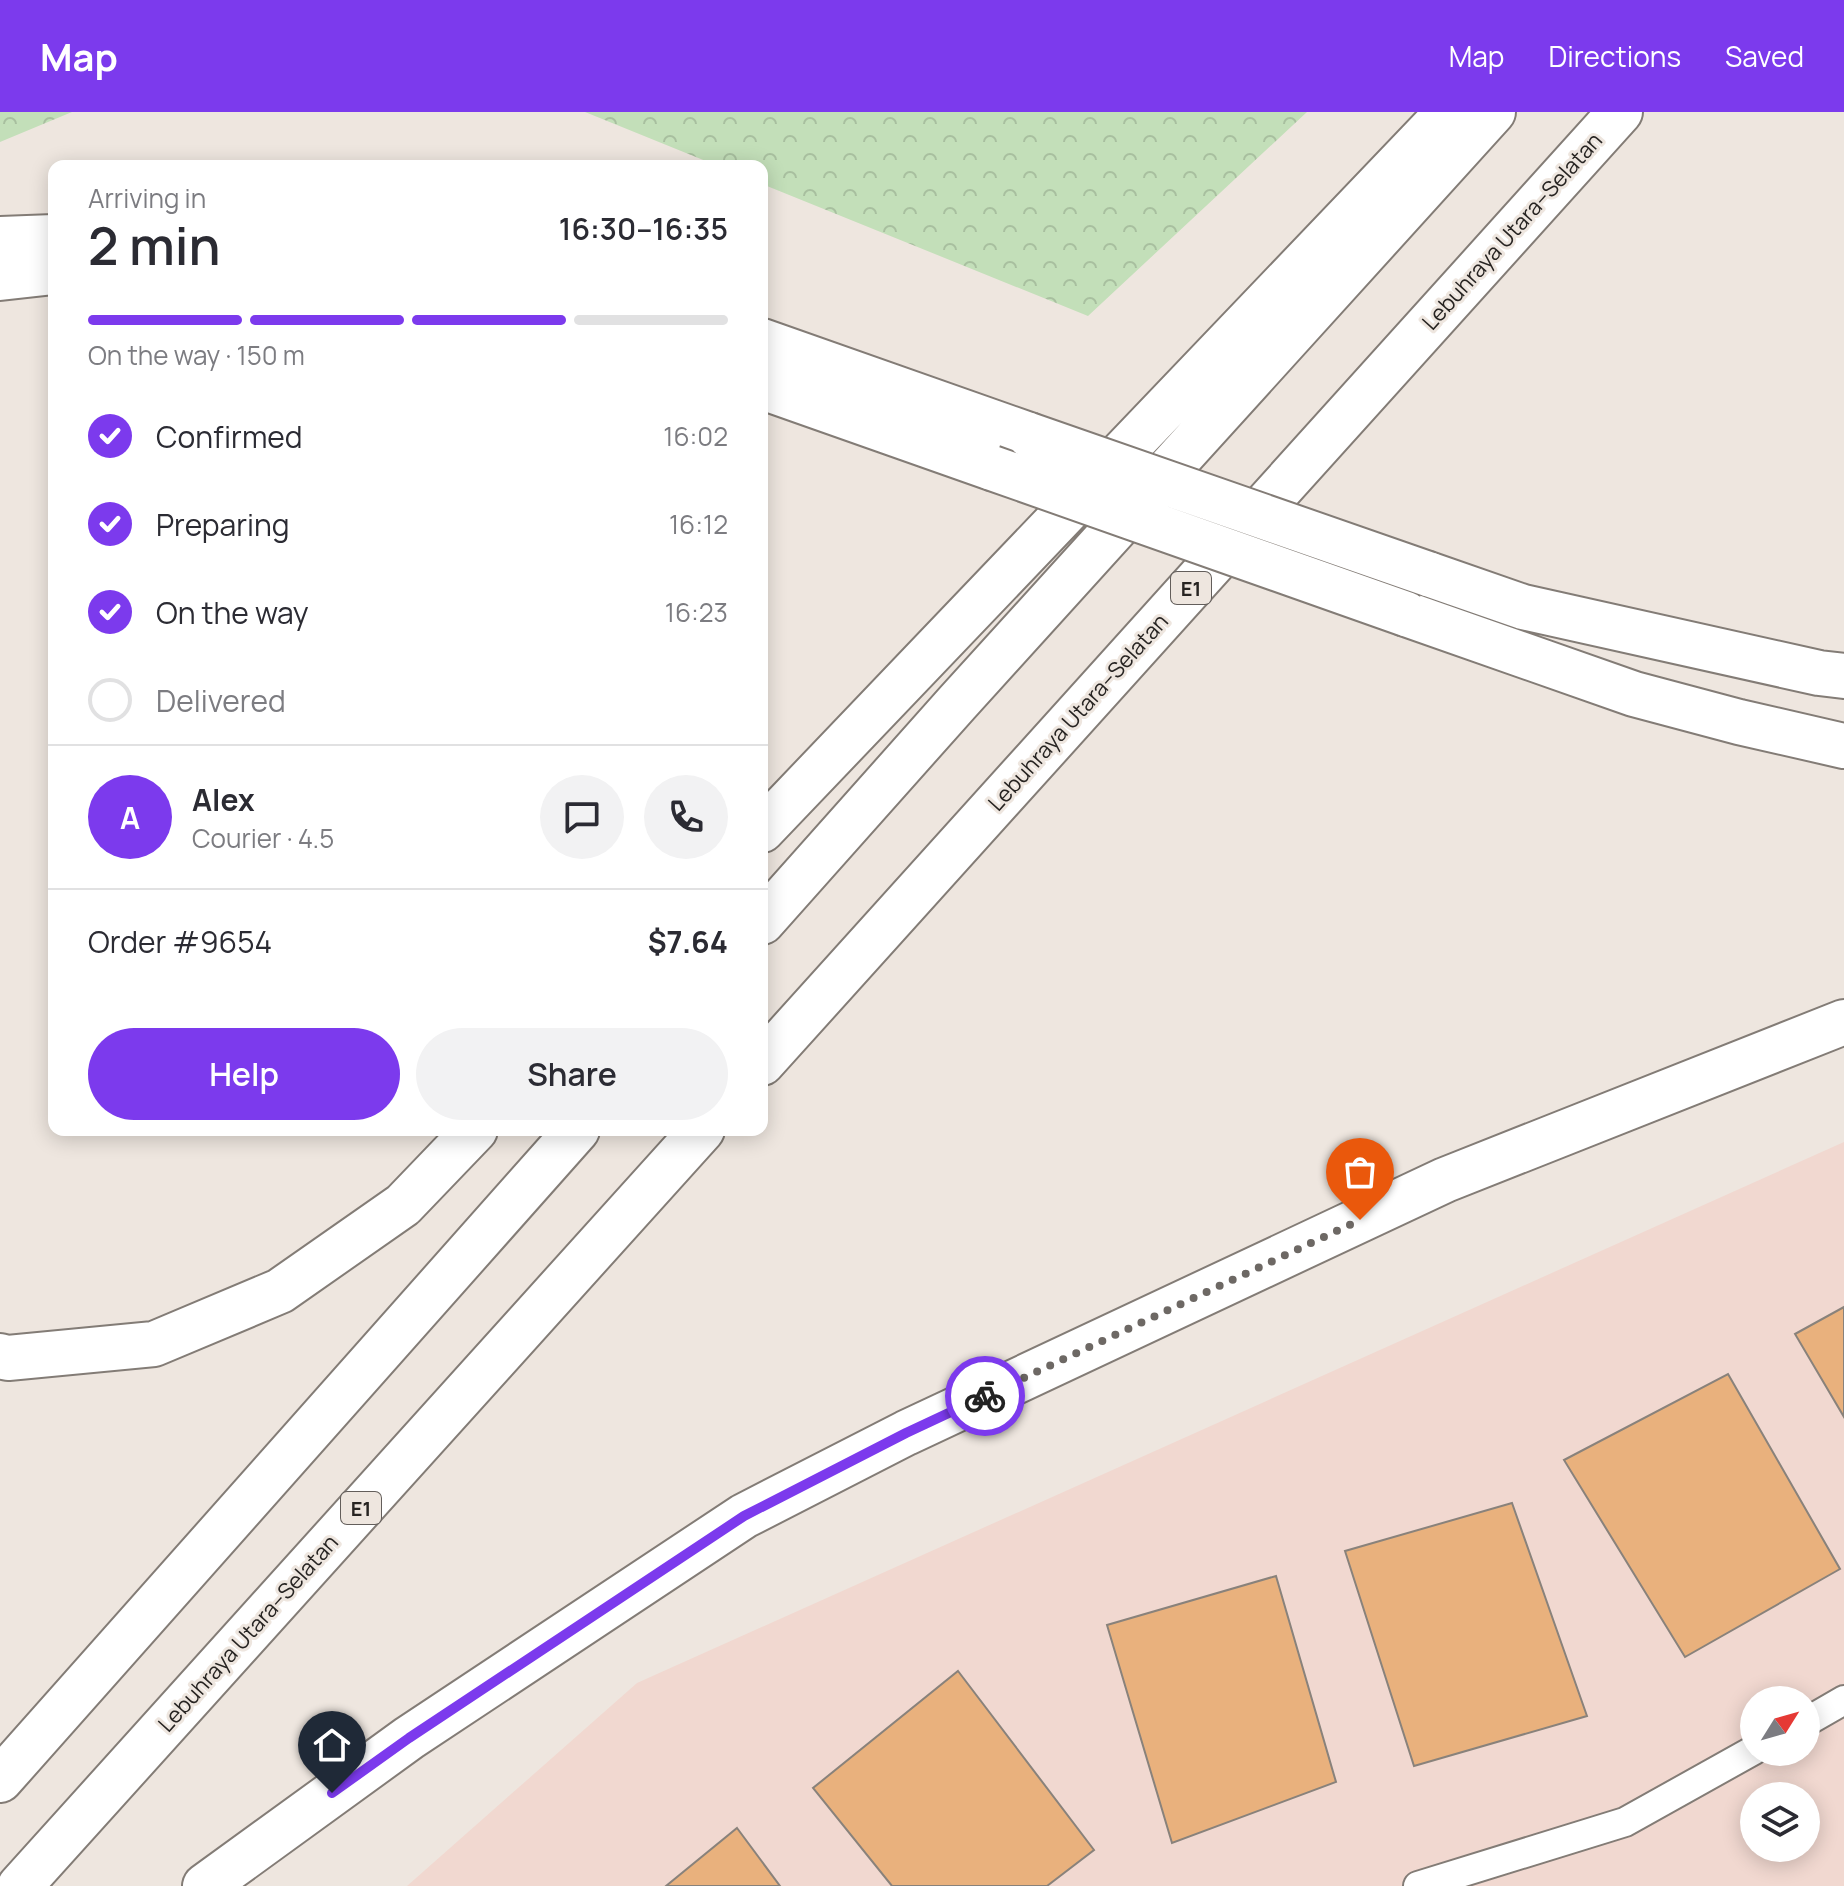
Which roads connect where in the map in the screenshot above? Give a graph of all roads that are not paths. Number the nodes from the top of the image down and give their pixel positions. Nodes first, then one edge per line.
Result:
1 (1448, 112) edge
2 (1493, 112) edge
3 (1620, 112) edge
4 (48, 237) edge
5 (0, 239) edge
6 (48, 273) edge
7 (0, 278) edge
8 (768, 343) edge
9 (768, 389) edge
10 (1844, 676) edge
11 (1844, 746) edge
12 (768, 824) edge
13 (768, 915) edge
14 (1844, 1022) edge
15 (768, 1056) edge
16 (469, 1136) edge
17 (572, 1136) edge
18 (697, 1136) edge
19 (0, 1356) edge
20 (1844, 1700) edge
21 (1820, 1714) edge
22 (1740, 1758) edge
23 (0, 1780) edge
24 (20, 1886) edge
25 (205, 1886) edge
26 (1418, 1886) edge

1 - 12 highway
2 - 13 highway
3 - 15 highway, Lebuhraya Utara–Selatan / E1
4 - 5 highway
6 - 7 highway
8 - 10 highway, bridge
9 - 11 highway, bridge
14 - 25 highway
16 - 19 highway
17 - 23 highway
18 - 24 highway, Lebuhraya Utara–Selatan / E1
20 - 21 street
22 - 26 street

